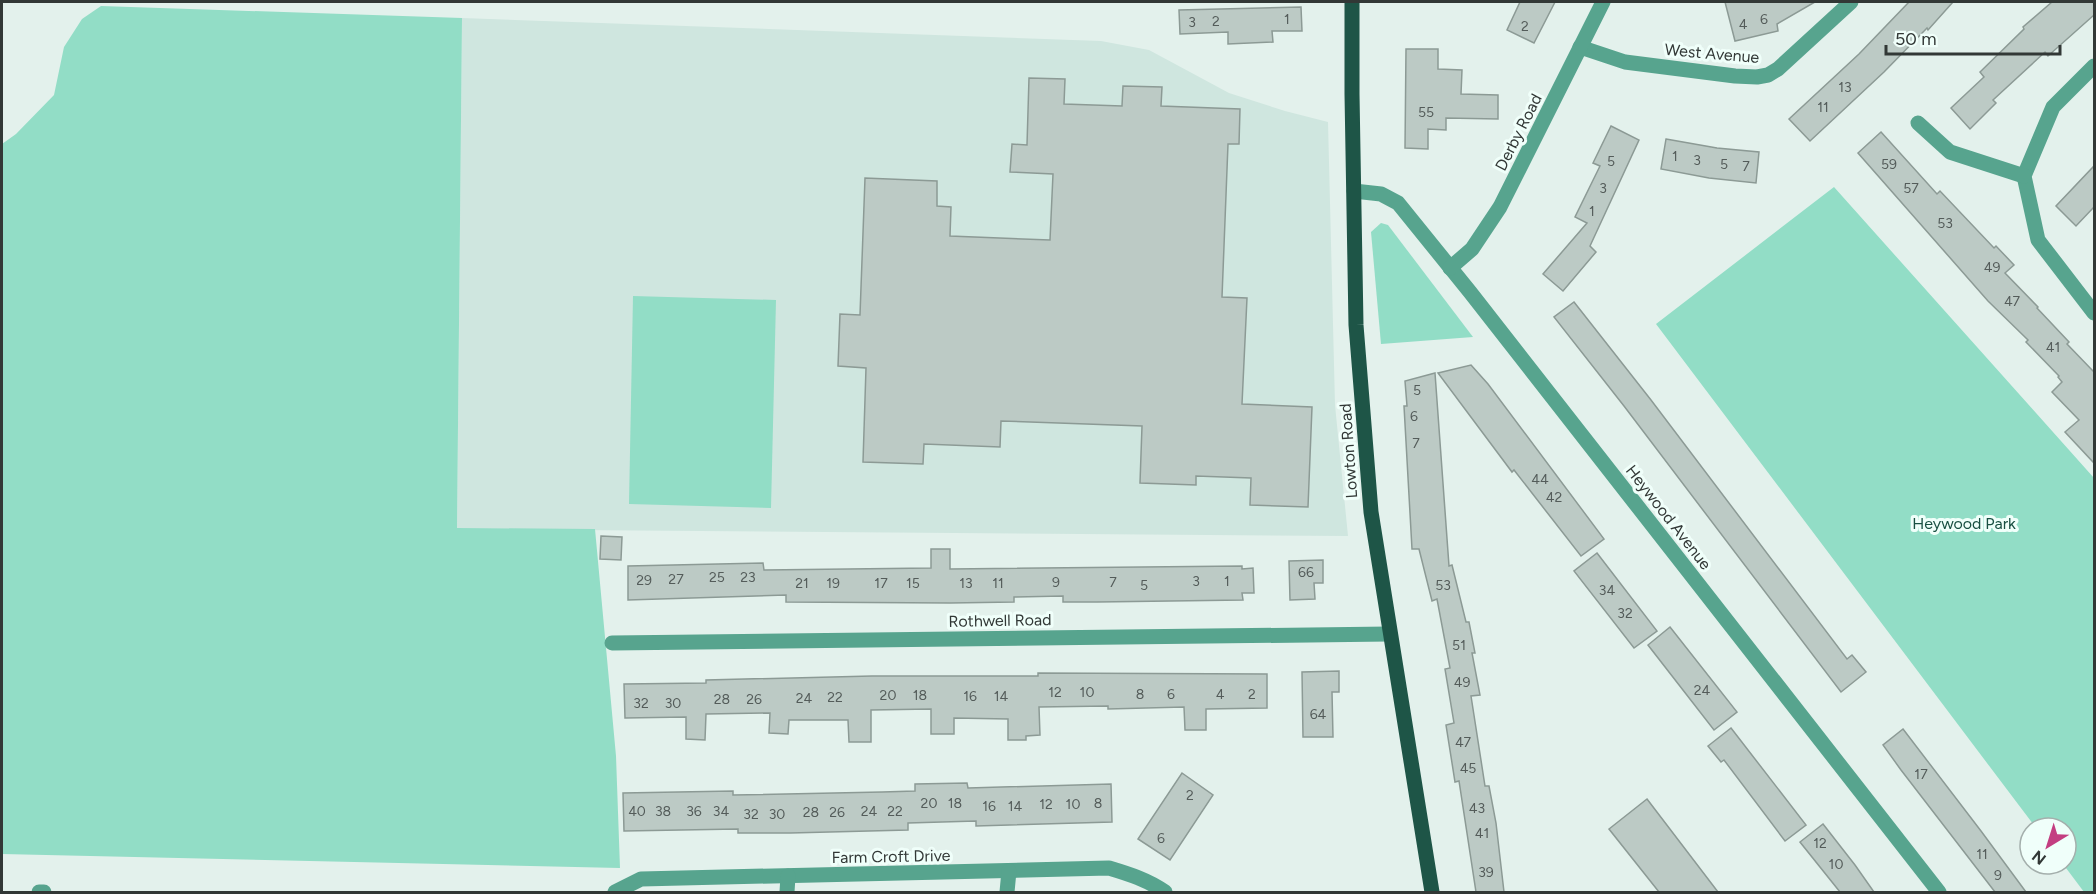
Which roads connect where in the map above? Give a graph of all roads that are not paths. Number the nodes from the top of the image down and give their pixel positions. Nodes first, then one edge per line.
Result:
1 (1352, 2) edge
2 (1603, 2) edge
3 (1851, 2) edge
4 (1580, 47) junction
5 (2094, 66) edge
6 (1918, 123) dead end
7 (2024, 176) junction
8 (1353, 190) junction
9 (1450, 268) junction
10 (2094, 313) edge
11 (1389, 633) junction
12 (612, 643) dead end
13 (1009, 871) junction
14 (788, 876) junction
15 (39, 892) edge
16 (44, 892) edge
17 (615, 892) edge
18 (787, 892) edge
19 (1008, 892) edge
20 (1165, 892) edge
21 (1432, 892) edge
22 (1939, 892) edge

1 - 8 main road, Lowton Road
2 - 4 street, Derby Road
3 - 4 street, West Avenue
4 - 9 street, Derby Road
5 - 7 street
6 - 7 street
7 - 10 street
8 - 9 street, Heywood Avenue
8 - 11 main road, Lowton Road
9 - 22 street, Heywood Avenue
11 - 12 street, Rothwell Road
11 - 21 main road, Lowton Road
13 - 14 street, Farm Croft Drive
13 - 19 street
13 - 20 street, Farm Croft Drive
14 - 17 street, Farm Croft Drive
14 - 18 street
15 - 16 street

